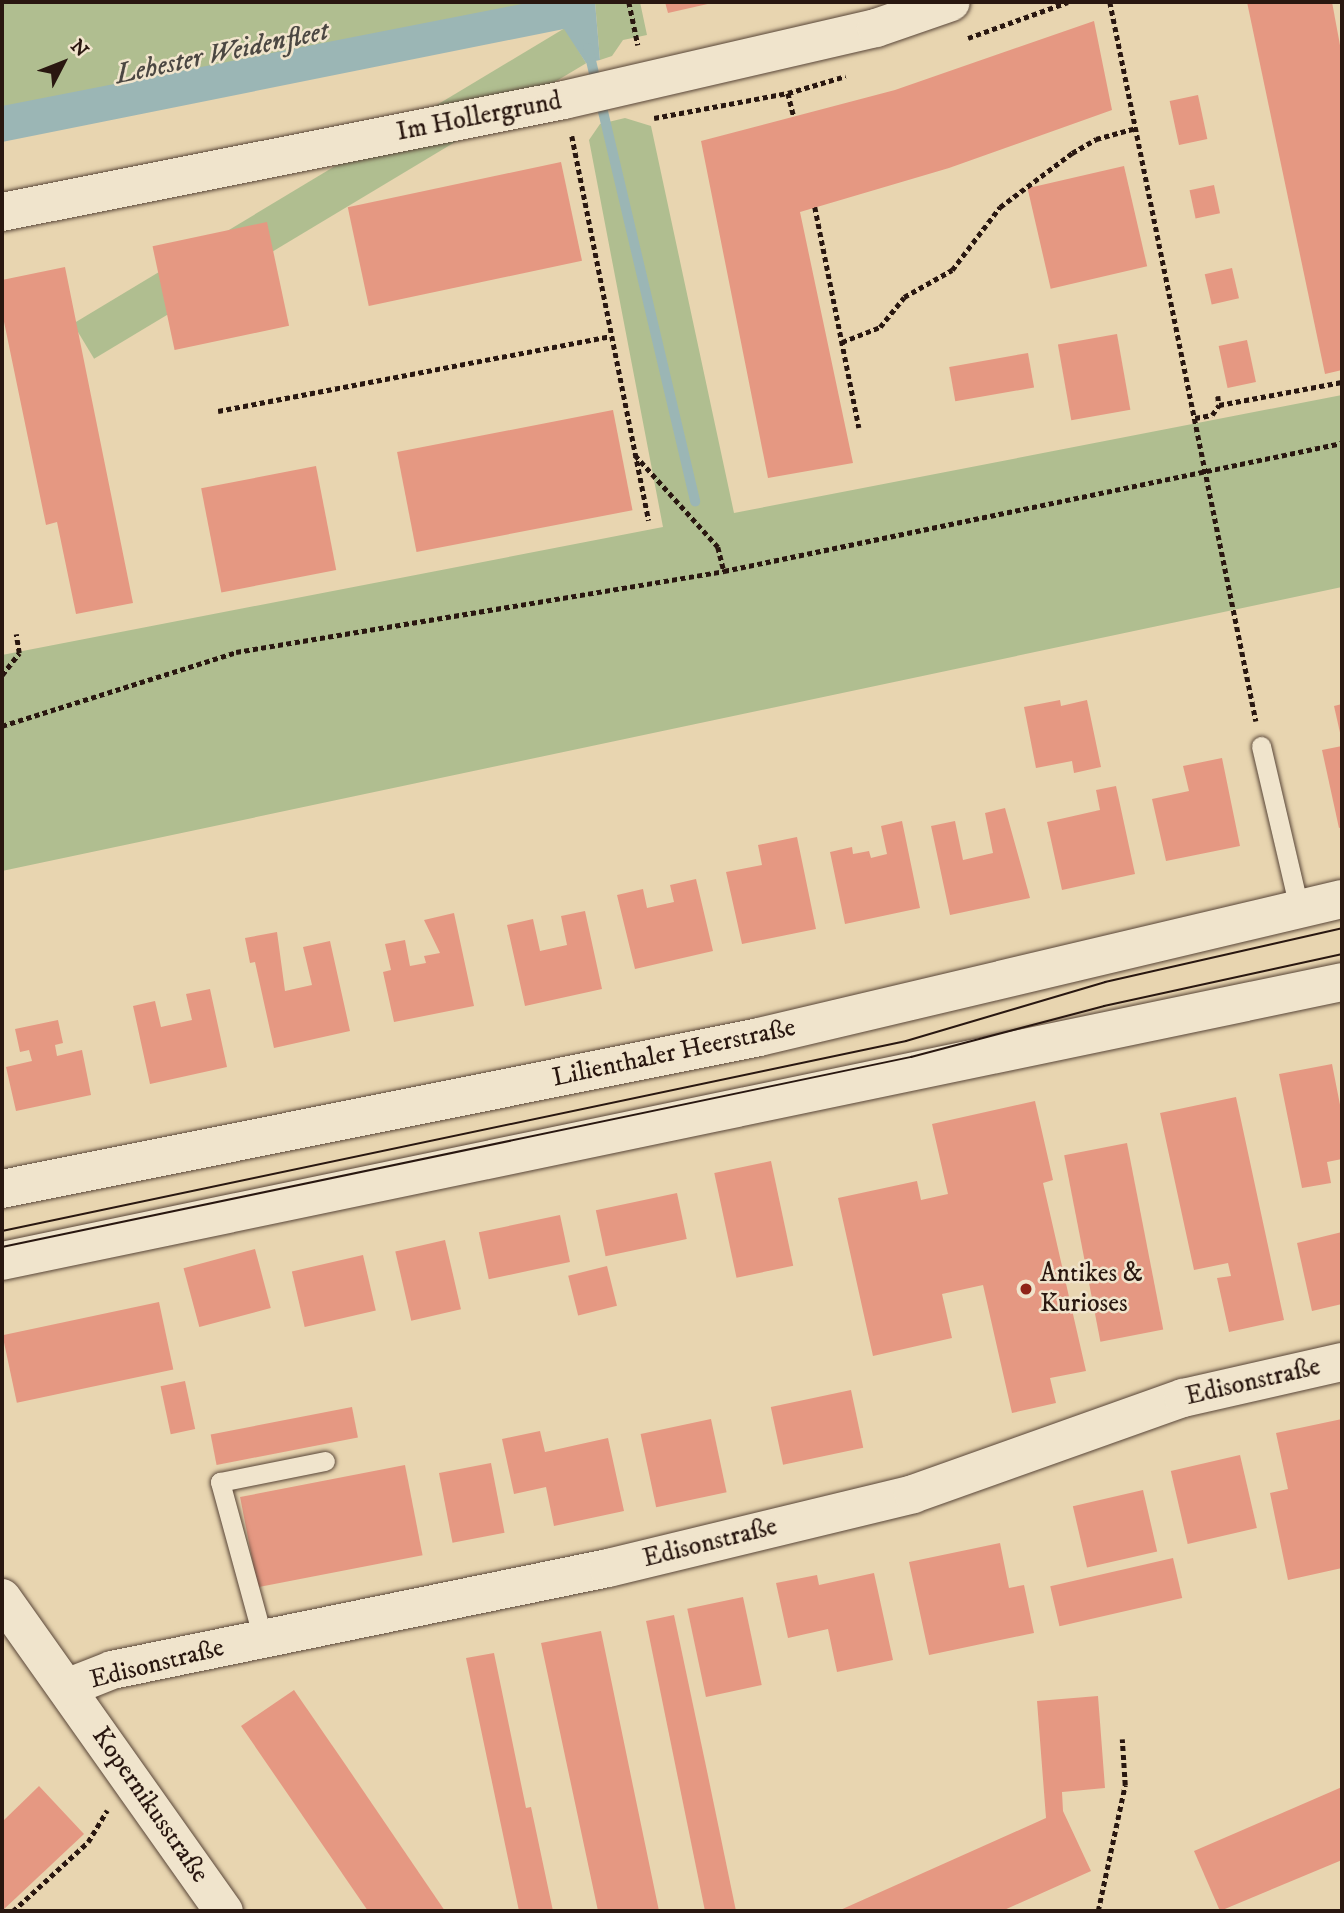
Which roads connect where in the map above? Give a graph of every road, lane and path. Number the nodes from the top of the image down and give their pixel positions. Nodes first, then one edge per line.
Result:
1 (629, 2) edge
2 (951, 2) edge
3 (1110, 2) edge
4 (632, 71) junction
5 (574, 98) junction
6 (1136, 128) junction
7 (815, 207) dead end
8 (2, 212) edge
9 (610, 336) junction
10 (842, 342) junction
11 (1342, 382) edge
12 (1218, 396) dead end
13 (1219, 405) junction
14 (218, 411) dead end
15 (1195, 418) junction
16 (859, 428) dead end
17 (1342, 443) edge
18 (635, 455) junction
19 (1206, 473) junction
20 (649, 520) dead end
21 (724, 571) junction
22 (16, 634) dead end
23 (2, 675) edge
24 (2, 726) edge
25 (1261, 746) joint
26 (1342, 899) edge
27 (1299, 908) junction
28 (1342, 982) edge
29 (2, 1189) edge
30 (2, 1261) edge
31 (1342, 1362) edge
32 (325, 1461) dead end
33 (2, 1598) edge
34 (263, 1639) junction
35 (69, 1687) junction
36 (1122, 1739) dead end
37 (129, 1774) junction
38 (13, 1911) edge
39 (224, 1911) edge
40 (1098, 1911) edge

1 - 4 path
2 - 4 main road, Im Hollergrund
3 - 6 path
4 - 5 main road, Im Hollergrund
5 - 8 main road, Im Hollergrund
5 - 9 path
6 - 10 path
6 - 15 path
7 - 10 path
9 - 14 path
9 - 18 path
10 - 16 path
11 - 13 path
12 - 13 path
13 - 15 path
15 - 19 path
17 - 19 path
18 - 20 path
18 - 21 path
19 - 21 path
19 - 25 path
21 - 24 path
22 - 23 path
25 - 27 lane
26 - 27 main road, Lilienthaler Heerstraße
27 - 29 main road, Lilienthaler Heerstraße
28 - 30 main road
31 - 34 main road, Edisonstraße
32 - 34 lane
33 - 35 main road, Kopernikusstraße
34 - 35 main road, Edisonstraße
35 - 37 main road, Kopernikusstraße
36 - 40 path
37 - 38 path
37 - 39 main road, Kopernikusstraße

